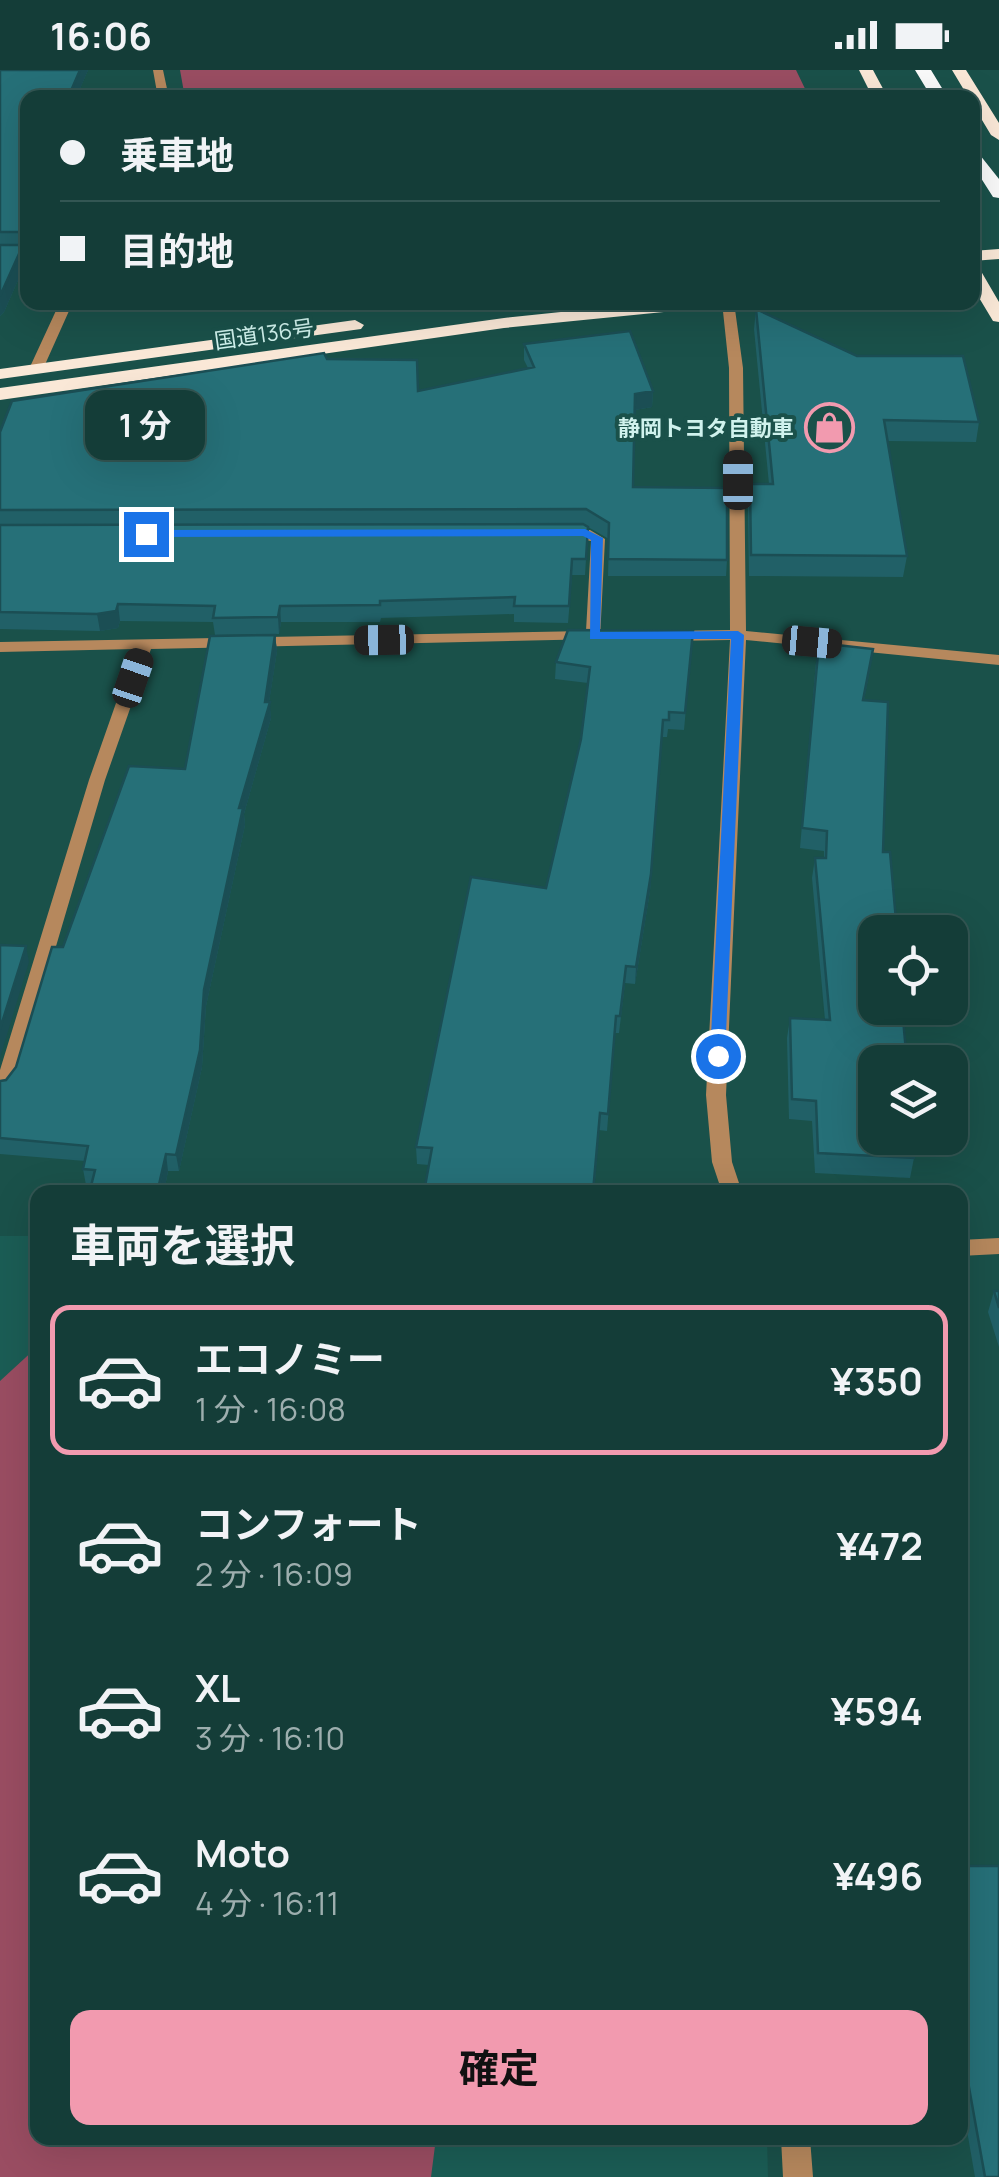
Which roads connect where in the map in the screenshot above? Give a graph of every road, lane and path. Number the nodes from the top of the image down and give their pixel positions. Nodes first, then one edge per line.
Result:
1 (978, 70) edge
2 (999, 101) edge
3 (980, 105) edge
4 (999, 136) edge
5 (980, 163) edge
6 (999, 193) edge
7 (980, 286) edge
8 (63, 310) edge
9 (464, 310) edge
10 (634, 310) edge
11 (729, 310) edge
12 (999, 317) edge
13 (36, 369) junction
14 (0, 374) edge
15 (0, 394) edge
16 (549, 533) edge
17 (738, 635) junction
18 (594, 636) junction
19 (612, 636) edge
20 (648, 636) edge
21 (145, 644) junction
22 (0, 647) edge
23 (999, 660) edge
24 (0, 1089) edge
25 (730, 1185) edge
26 (999, 1246) edge
27 (968, 1248) edge
28 (796, 2145) edge
29 (798, 2177) edge

1 - 2 highway
3 - 4 highway
5 - 6 highway
7 - 12 highway
8 - 13 street
9 - 13 highway, 国道136号
10 - 15 highway, 国道136号
11 - 17 street
13 - 14 highway, 国道136号
16 - 18 street
17 - 20 street
17 - 23 street
17 - 25 street
18 - 19 street
18 - 21 street
21 - 22 street
21 - 24 street
26 - 27 street
28 - 29 street

